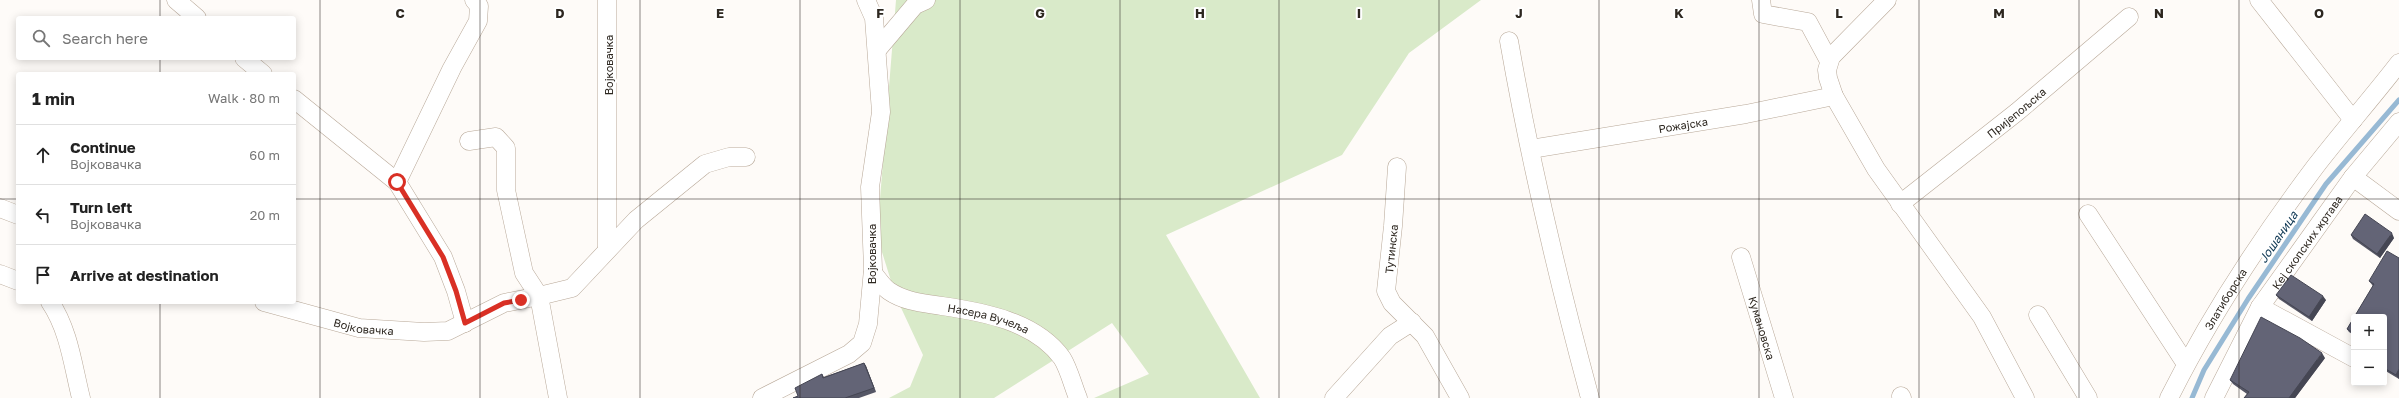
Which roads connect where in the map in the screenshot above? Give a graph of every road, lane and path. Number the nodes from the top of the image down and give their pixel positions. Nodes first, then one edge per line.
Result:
1 (176, 0) edge
2 (474, 0) edge
3 (607, 0) edge
4 (866, 0) edge
5 (926, 0) edge
6 (1761, 0) edge
7 (1887, 0) edge
8 (2259, 0) edge
9 (195, 16) edge
10 (2129, 17) dead end
11 (1509, 41) dead end
12 (877, 50) junction
13 (246, 60) edge
14 (1829, 62) junction
15 (2399, 63) edge
16 (261, 72) edge
17 (1834, 96) junction
18 (296, 101) edge
19 (2353, 120) junction
20 (2399, 122) edge
21 (469, 141) dead end
22 (1531, 149) junction
23 (746, 157) dead end
24 (1396, 167) dead end
25 (2352, 177) junction
26 (397, 182) junction
27 (1900, 204) junction
28 (0, 208) edge
29 (2399, 211) edge
30 (16, 214) edge
31 (2088, 214) dead end
32 (607, 250) junction
33 (1741, 257) dead end
34 (872, 273) junction
35 (0, 274) edge
36 (16, 280) edge
37 (539, 296) junction
38 (51, 304) edge
39 (271, 304) edge
40 (2260, 307) junction
41 (2038, 314) dead end
42 (1412, 322) junction
43 (465, 323) junction
44 (2351, 356) edge
45 (2186, 364) junction
46 (81, 398) edge
47 (558, 398) edge
48 (762, 398) edge
49 (1078, 398) edge
50 (1334, 398) edge
51 (1460, 398) edge
52 (1590, 398) edge
53 (1784, 398) edge
54 (2025, 398) edge
55 (2088, 398) edge
56 (2169, 398) edge
57 (2214, 398) edge

1 - 9 street
2 - 26 street
3 - 32 street, Војковачка
4 - 12 street, Војковачка
5 - 12 street
6 - 14 street
7 - 14 street
8 - 19 street
10 - 27 street, Пријепољска
11 - 22 street
12 - 34 street, Војковачка
13 - 16 street
14 - 17 street
15 - 19 street, Златиборска
17 - 22 street, Рожајска
17 - 27 street
18 - 26 street
19 - 45 street, Златиборска
20 - 25 street, Кеј скопских жртава
21 - 37 street
22 - 52 street
23 - 32 street, Војковачка
24 - 42 street, Тутинска
25 - 29 street
25 - 40 street, Кеј скопских жртава
26 - 43 street
27 - 54 street
28 - 30 street
31 - 45 street
32 - 37 street, Војковачка
33 - 53 street, Кумановска
34 - 48 street, Војковачка
34 - 49 street, Насера Вучеља
35 - 36 street
37 - 43 street, Војковачка
37 - 47 street
38 - 46 street
39 - 43 street, Војковачка
40 - 44 street
40 - 57 street, Кеј скопских жртава
41 - 55 street
42 - 50 street
42 - 51 street, Тутинска
45 - 56 street, Златиборска

